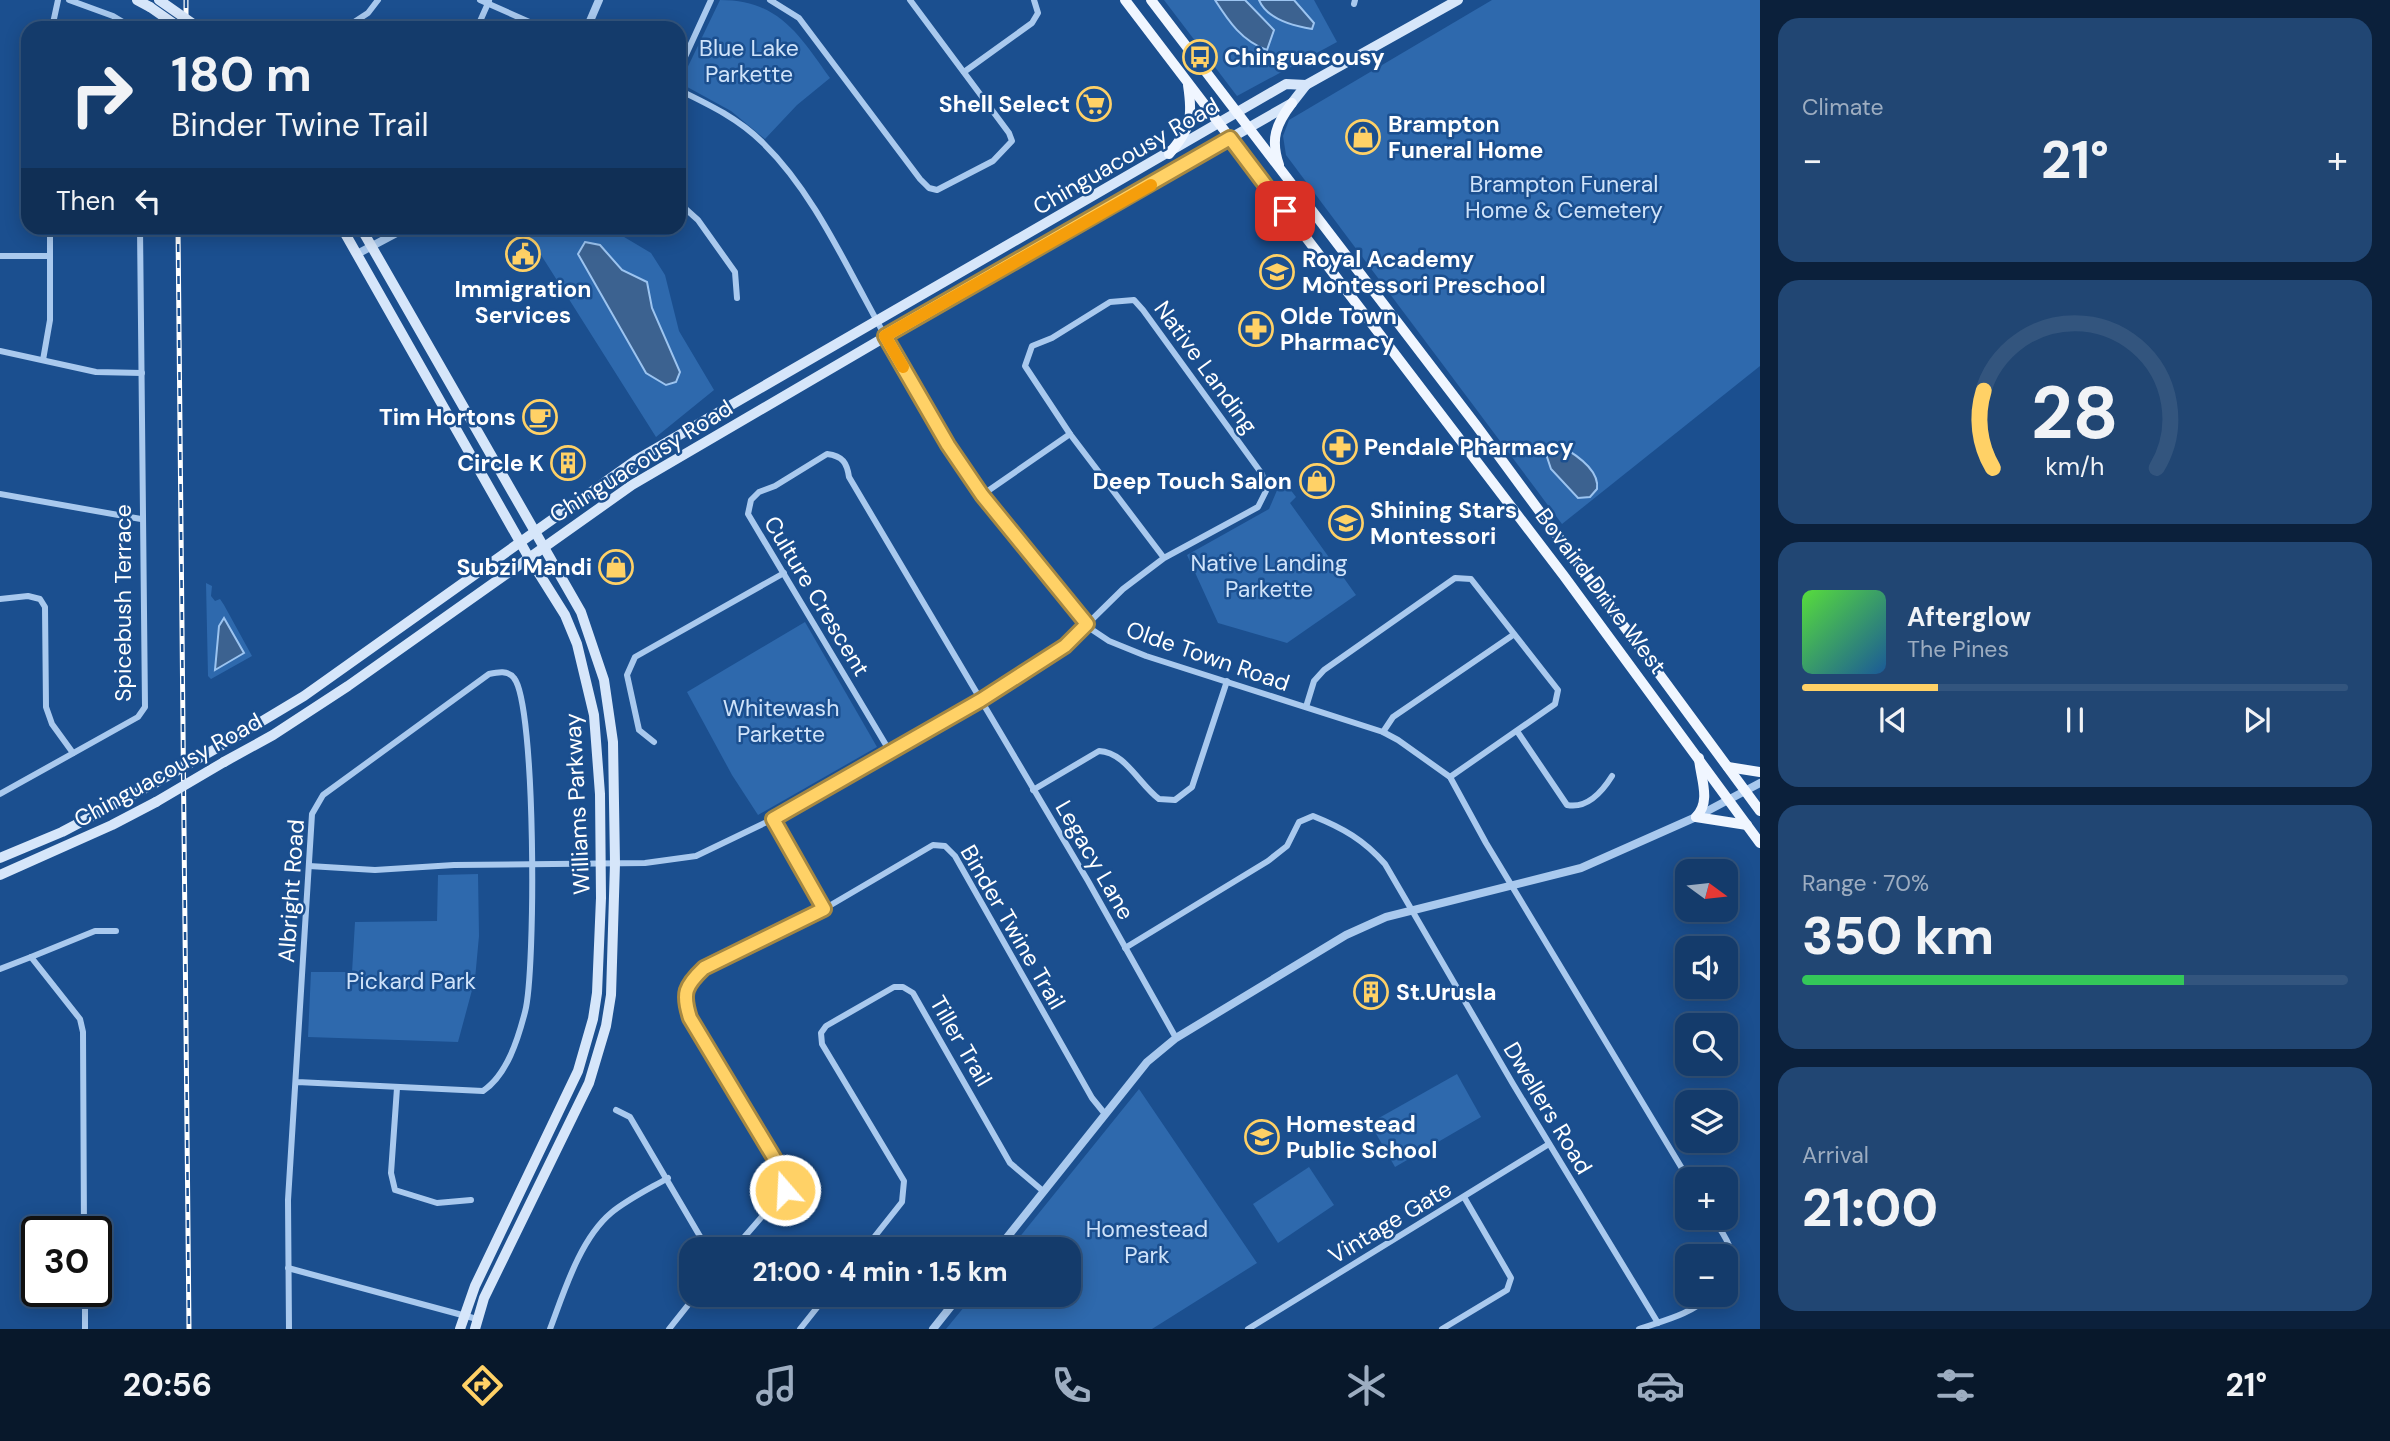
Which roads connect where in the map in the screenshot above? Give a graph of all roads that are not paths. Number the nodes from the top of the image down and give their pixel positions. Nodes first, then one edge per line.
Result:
1 (58, 0) edge
2 (69, 0) edge
3 (137, 0) edge
4 (159, 0) edge
5 (378, 0) edge
6 (480, 0) edge
7 (599, 0) edge
8 (711, 0) edge
9 (770, 0) edge
10 (910, 0) edge
11 (1034, 0) edge
12 (1125, 0) edge
13 (1151, 0) edge
14 (1458, 0) edge
15 (489, 2) edge
16 (54, 21) edge
17 (121, 21) edge
18 (170, 21) edge
19 (188, 21) edge
20 (356, 21) edge
21 (480, 21) edge
22 (528, 21) edge
23 (590, 21) edge
24 (686, 54) edge
25 (964, 72) junction
26 (1188, 82) junction
27 (1306, 85) junction
28 (686, 93) edge
29 (1292, 103) junction
30 (1237, 115) junction
31 (1220, 124) junction
32 (1246, 127) junction
33 (1230, 138) junction
34 (1169, 154) junction
35 (1282, 175) junction
36 (686, 209) edge
37 (50, 235) edge
38 (140, 235) edge
39 (346, 235) edge
40 (365, 235) edge
41 (393, 235) edge
42 (372, 246) junction
43 (357, 254) junction
44 (0, 256) edge
45 (50, 256) junction
46 (737, 298) dead end
47 (1388, 309) junction
48 (876, 319) junction
49 (1373, 321) junction
50 (885, 336) junction
51 (0, 351) edge
52 (44, 360) junction
53 (142, 373) junction
54 (1070, 434) junction
55 (0, 494) edge
56 (982, 495) junction
57 (141, 519) junction
58 (533, 533) junction
59 (520, 542) junction
60 (543, 547) junction
61 (528, 556) junction
62 (1164, 558) junction
63 (784, 573) junction
64 (0, 599) edge
65 (1087, 624) junction
66 (1513, 635) junction
67 (1227, 681) junction
68 (981, 700) junction
69 (1306, 707) junction
70 (1517, 731) junction
71 (1383, 732) junction
72 (654, 742) dead end
73 (889, 750) junction
74 (73, 753) junction
75 (1699, 758) junction
76 (1728, 767) junction
77 (1760, 772) edge
78 (1612, 776) dead end
79 (1450, 777) junction
80 (1760, 783) edge
81 (1033, 790) junction
82 (1745, 791) junction
83 (0, 794) edge
84 (1729, 799) junction
85 (1760, 811) edge
86 (1696, 817) junction
87 (773, 819) junction
88 (1747, 825) junction
89 (1760, 844) edge
90 (0, 858) edge
91 (532, 863) junction
92 (615, 863) junction
93 (601, 864) junction
94 (309, 866) junction
95 (0, 875) edge
96 (1513, 885) junction
97 (824, 909) junction
98 (1411, 910) junction
99 (116, 931) dead end
100 (1125, 948) junction
101 (31, 957) junction
102 (0, 969) edge
103 (1176, 1038) junction
104 (297, 1082) junction
105 (397, 1088) junction
106 (616, 1110) dead end
107 (1105, 1114) junction
108 (1549, 1144) junction
109 (1681, 1167) edge
110 (668, 1178) junction
111 (1044, 1191) junction
112 (1464, 1197) junction
113 (471, 1200) dead end
114 (84, 1216) edge
115 (701, 1237) edge
116 (744, 1237) edge
117 (874, 1237) edge
118 (1007, 1237) edge
119 (288, 1268) junction
120 (85, 1307) edge
121 (686, 1307) edge
122 (817, 1307) edge
123 (950, 1307) edge
124 (1694, 1307) edge
125 (462, 1315) junction
126 (1658, 1323) junction
127 (476, 1324) edge
128 (85, 1329) edge
129 (289, 1329) edge
130 (460, 1329) edge
131 (550, 1329) edge
132 (669, 1329) edge
133 (800, 1329) edge
134 (933, 1329) edge
135 (1248, 1329) edge
136 (1442, 1329) edge
137 (1639, 1329) edge

1 - 16 street
2 - 17 street
3 - 18 main road, bridge
4 - 19 main road, bridge
5 - 20 street
6 - 15 street
7 - 23 street
8 - 24 street
9 - 25 street
10 - 25 street
11 - 25 street
12 - 26 main road, Bovaird Drive West
13 - 30 main road, Bovaird Drive West
14 - 27 main road, Chinguacousy Road
15 - 21 street
15 - 22 street
26 - 31 main road, Bovaird Drive West
26 - 34 main road
27 - 29 main road, Chinguacousy Road
27 - 30 main road, Chinguacousy Road
28 - 48 street, Olde Town Road
29 - 32 main road, Chinguacousy Road
29 - 35 main road
30 - 31 main road, Chinguacousy Road
30 - 32 main road, Bovaird Drive West
31 - 33 main road, Bovaird Drive West
31 - 34 main road, Chinguacousy Road
32 - 33 main road, Chinguacousy Road
32 - 35 main road, Bovaird Drive West
33 - 49 main road, Bovaird Drive West
33 - 50 main road, Chinguacousy Road
34 - 48 main road, Chinguacousy Road
35 - 47 main road, Bovaird Drive West
36 - 46 street
37 - 45 street
38 - 53 street, Spicebush Terrace
39 - 43 main road, Williams Parkway
40 - 42 main road, Williams Parkway
41 - 42 street
42 - 43 street
42 - 58 main road, Williams Parkway
43 - 59 main road, Williams Parkway
44 - 45 street
45 - 52 street
47 - 49 main road
47 - 76 main road, Bovaird Drive West
48 - 50 street, Olde Town Road
48 - 58 main road, Chinguacousy Road
49 - 75 main road, Bovaird Drive West
50 - 56 street, Olde Town Road
50 - 60 main road, Chinguacousy Road
51 - 52 street
52 - 53 street
53 - 57 street, Spicebush Terrace
54 - 56 street
54 - 62 street, Native Landing
54 - 62 street, Native Landing
55 - 57 street
56 - 65 street, Olde Town Road
57 - 74 street, Spicebush Terrace
58 - 59 main road, Chinguacousy Road
58 - 60 main road, Williams Parkway
59 - 61 main road, Williams Parkway
59 - 90 main road, Chinguacousy Road, bridge
60 - 61 main road, Chinguacousy Road
60 - 92 main road, Williams Parkway
61 - 93 main road, Williams Parkway
61 - 95 main road, Chinguacousy Road, bridge
62 - 65 street, Native Landing
63 - 68 street, Culture Crescent
63 - 72 street
63 - 73 street, Culture Crescent
64 - 74 street
65 - 67 street, Olde Town Road
65 - 68 street, Native Landing
66 - 69 street
66 - 70 street
66 - 71 street
67 - 69 street, Olde Town Road
67 - 81 street
68 - 73 street, Native Landing
68 - 81 street, Legacy Lane
69 - 71 street, Olde Town Road
70 - 78 street
70 - 79 street
71 - 79 street, Olde Town Road
73 - 87 street, Native Landing
74 - 83 street, Spicebush Terrace
75 - 84 main road, Bovaird Drive West
75 - 86 main road
76 - 77 main road
76 - 82 main road, Bovaird Drive West
79 - 96 street, Olde Town Road
80 - 82 street
81 - 100 street, Legacy Lane
82 - 84 street
82 - 85 main road, Bovaird Drive West
84 - 86 street
84 - 88 main road, Bovaird Drive West
86 - 88 main road
86 - 96 street
87 - 92 street, Native Landing
87 - 97 street
88 - 89 main road, Bovaird Drive West
91 - 93 street, Native Landing
91 - 94 street, Native Landing
91 - 94 street, Albright Road
91 - 105 street
92 - 93 street, Native Landing
92 - 127 main road, Williams Parkway
93 - 125 main road, Williams Parkway
94 - 104 street, Albright Road
96 - 98 street
96 - 109 street
97 - 107 street, Binder Twine Trail
97 - 116 street, Binder Twine Trail
98 - 100 street, Dwellers Road
98 - 103 street
98 - 108 street, Dwellers Road
99 - 101 street
100 - 103 street, Legacy Lane
101 - 102 street
101 - 114 street
103 - 107 street
104 - 105 street
104 - 119 street, Albright Road
105 - 113 street
106 - 110 street
107 - 111 street
108 - 112 street, Vintage Gate
108 - 126 street, Dwellers Road
110 - 115 street
110 - 131 street
111 - 117 street, Tiller Trail
111 - 118 street
112 - 135 street, Vintage Gate
112 - 136 street
119 - 125 street
119 - 129 street, Albright Road
120 - 128 street
121 - 132 street
122 - 133 street
123 - 134 street
124 - 126 street
125 - 127 street
125 - 130 main road, Williams Parkway
126 - 137 street

